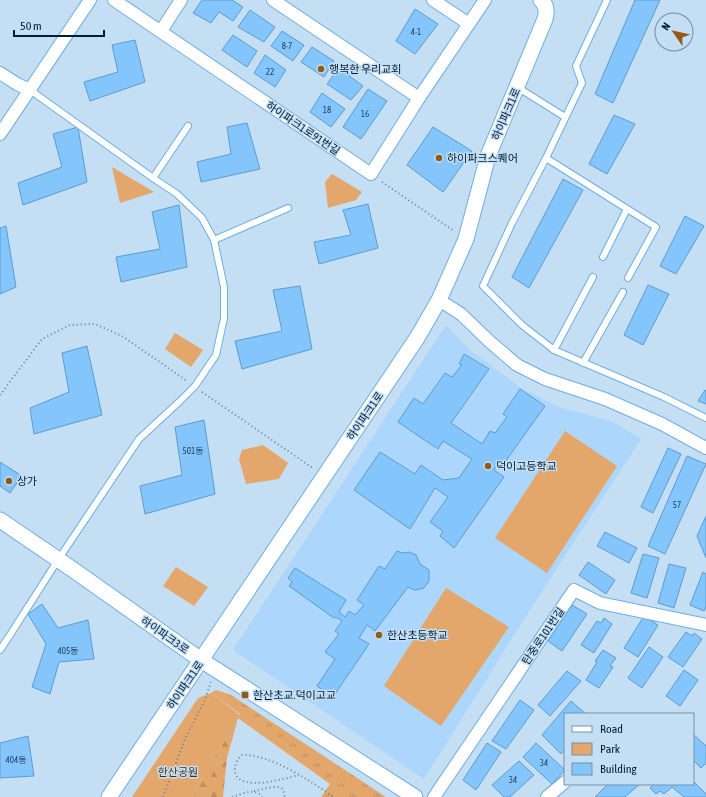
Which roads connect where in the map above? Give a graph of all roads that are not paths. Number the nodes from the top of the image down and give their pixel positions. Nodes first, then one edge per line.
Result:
1 (90, 0) edge
2 (114, 0) edge
3 (182, 0) edge
4 (273, 0) edge
5 (433, 0) edge
6 (485, 0) edge
7 (607, 0) edge
8 (544, 1) edge
9 (469, 24) junction
10 (161, 32) junction
11 (0, 73) edge
12 (517, 87) junction
13 (30, 90) junction
14 (420, 98) junction
15 (565, 117) junction
16 (188, 126) dead end
17 (0, 134) edge
18 (546, 158) junction
19 (153, 178) junction
20 (288, 208) dead end
21 (627, 209) junction
22 (214, 240) junction
23 (603, 257) dead end
24 (593, 277) dead end
25 (628, 278) dead end
26 (623, 292) dead end
27 (439, 300) junction
28 (554, 350) junction
29 (583, 363) junction
30 (706, 418) edge
31 (706, 448) edge
32 (0, 520) edge
33 (58, 560) junction
34 (706, 625) edge
35 (0, 650) edge
36 (201, 660) junction
37 (564, 783) edge
38 (109, 797) edge
39 (415, 797) edge
40 (434, 797) edge
41 (547, 797) edge

1 - 13 street
2 - 10 street, 하이파크1로91번길
3 - 10 street
4 - 14 street
5 - 9 street
6 - 9 street, 하이파크1로91번길
7 - 15 lane
8 - 12 street, 하이파크1로
9 - 14 street, 하이파크1로91번길
10 - 14 street, 하이파크1로91번길
11 - 13 street
12 - 15 lane
12 - 27 street, 하이파크1로
13 - 17 street
13 - 19 lane
15 - 18 lane
16 - 19 lane
18 - 21 lane
18 - 28 lane
19 - 22 lane
20 - 22 lane
21 - 23 lane
21 - 25 lane
22 - 33 lane
24 - 28 lane
26 - 29 lane
27 - 31 street
27 - 36 street, 하이파크1로
28 - 29 lane
29 - 30 lane
32 - 33 street, 하이파크3로
33 - 35 lane
33 - 36 street, 하이파크3로
34 - 40 street, 탄중로101번길
36 - 38 street, 하이파크1로
36 - 39 street, 하이파크3로
37 - 41 street

